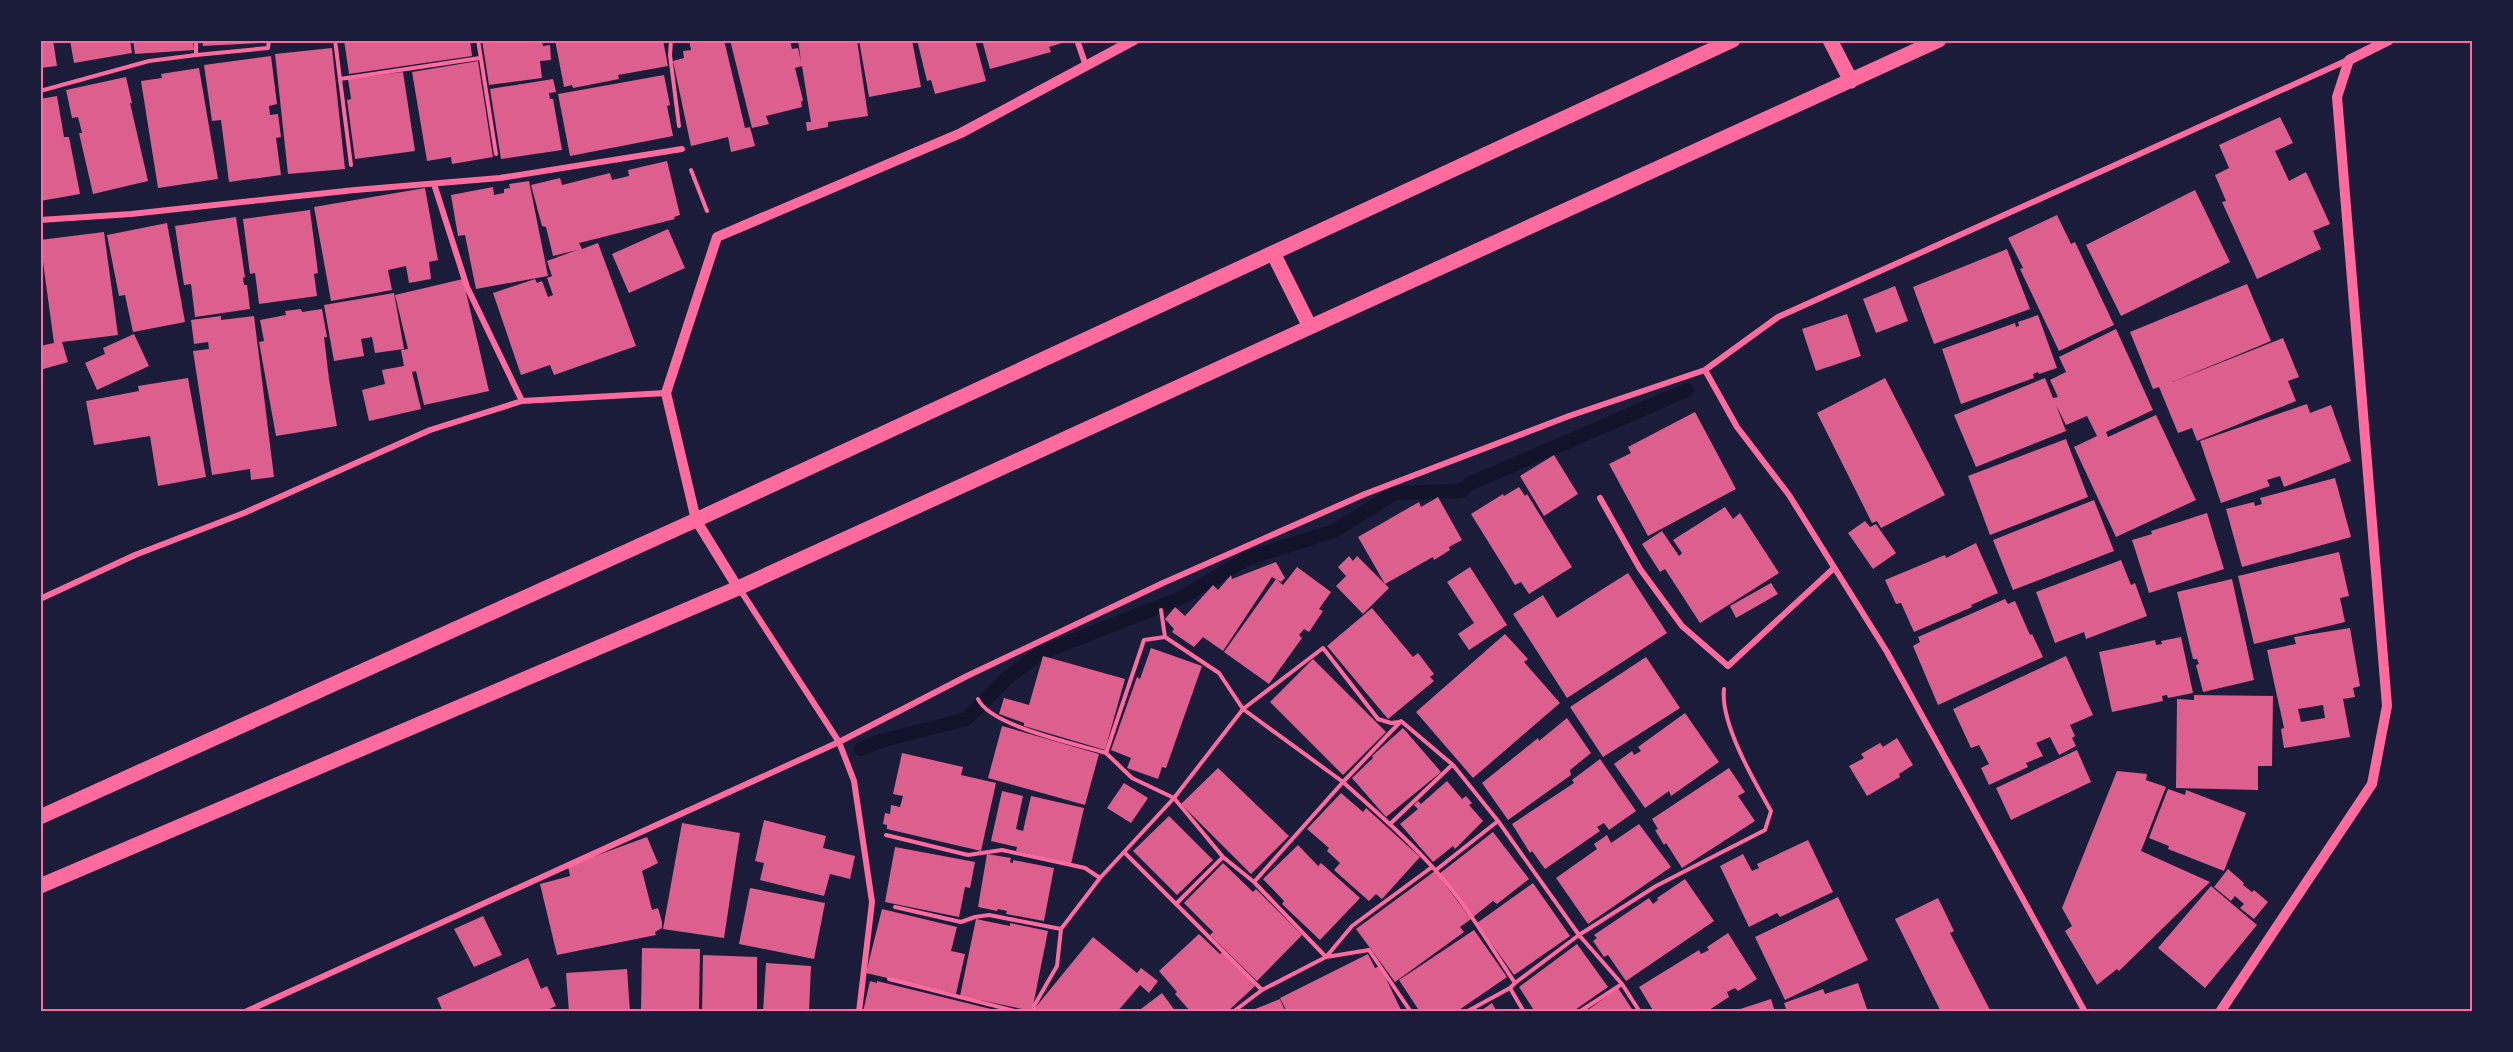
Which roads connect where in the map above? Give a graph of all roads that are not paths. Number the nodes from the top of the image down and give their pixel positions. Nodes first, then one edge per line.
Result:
1 (1077, 40) edge
2 (1134, 40) edge
3 (1733, 40) edge
4 (1830, 40) edge
5 (1939, 40) edge
6 (2389, 40) edge
7 (2349, 60) junction
8 (1086, 66) junction
9 (1851, 81) junction
10 (682, 149) dead end
11 (434, 184) junction
12 (40, 220) edge
13 (1273, 253) junction
14 (1310, 327) junction
15 (1705, 370) junction
16 (666, 393) junction
17 (522, 401) junction
18 (1600, 498) dead end
19 (696, 520) junction
20 (1834, 568) junction
21 (738, 588) junction
22 (40, 599) edge
23 (839, 742) junction
24 (40, 817) edge
25 (40, 886) edge
26 (245, 1011) edge
27 (859, 1011) edge
28 (2085, 1011) edge
29 (2220, 1011) edge

1 - 8 street
2 - 8 street
3 - 13 main road
4 - 9 main road
5 - 9 main road
6 - 7 street
7 - 15 street
7 - 29 street
8 - 16 street
9 - 14 main road
10 - 11 street
11 - 12 street
11 - 17 street
13 - 14 main road
13 - 19 main road
14 - 21 main road
15 - 20 street
15 - 23 street
16 - 17 street
16 - 19 street
17 - 22 street
18 - 20 street
19 - 21 street
19 - 24 main road
20 - 28 street
21 - 23 street
21 - 25 main road
23 - 26 street
23 - 27 street

